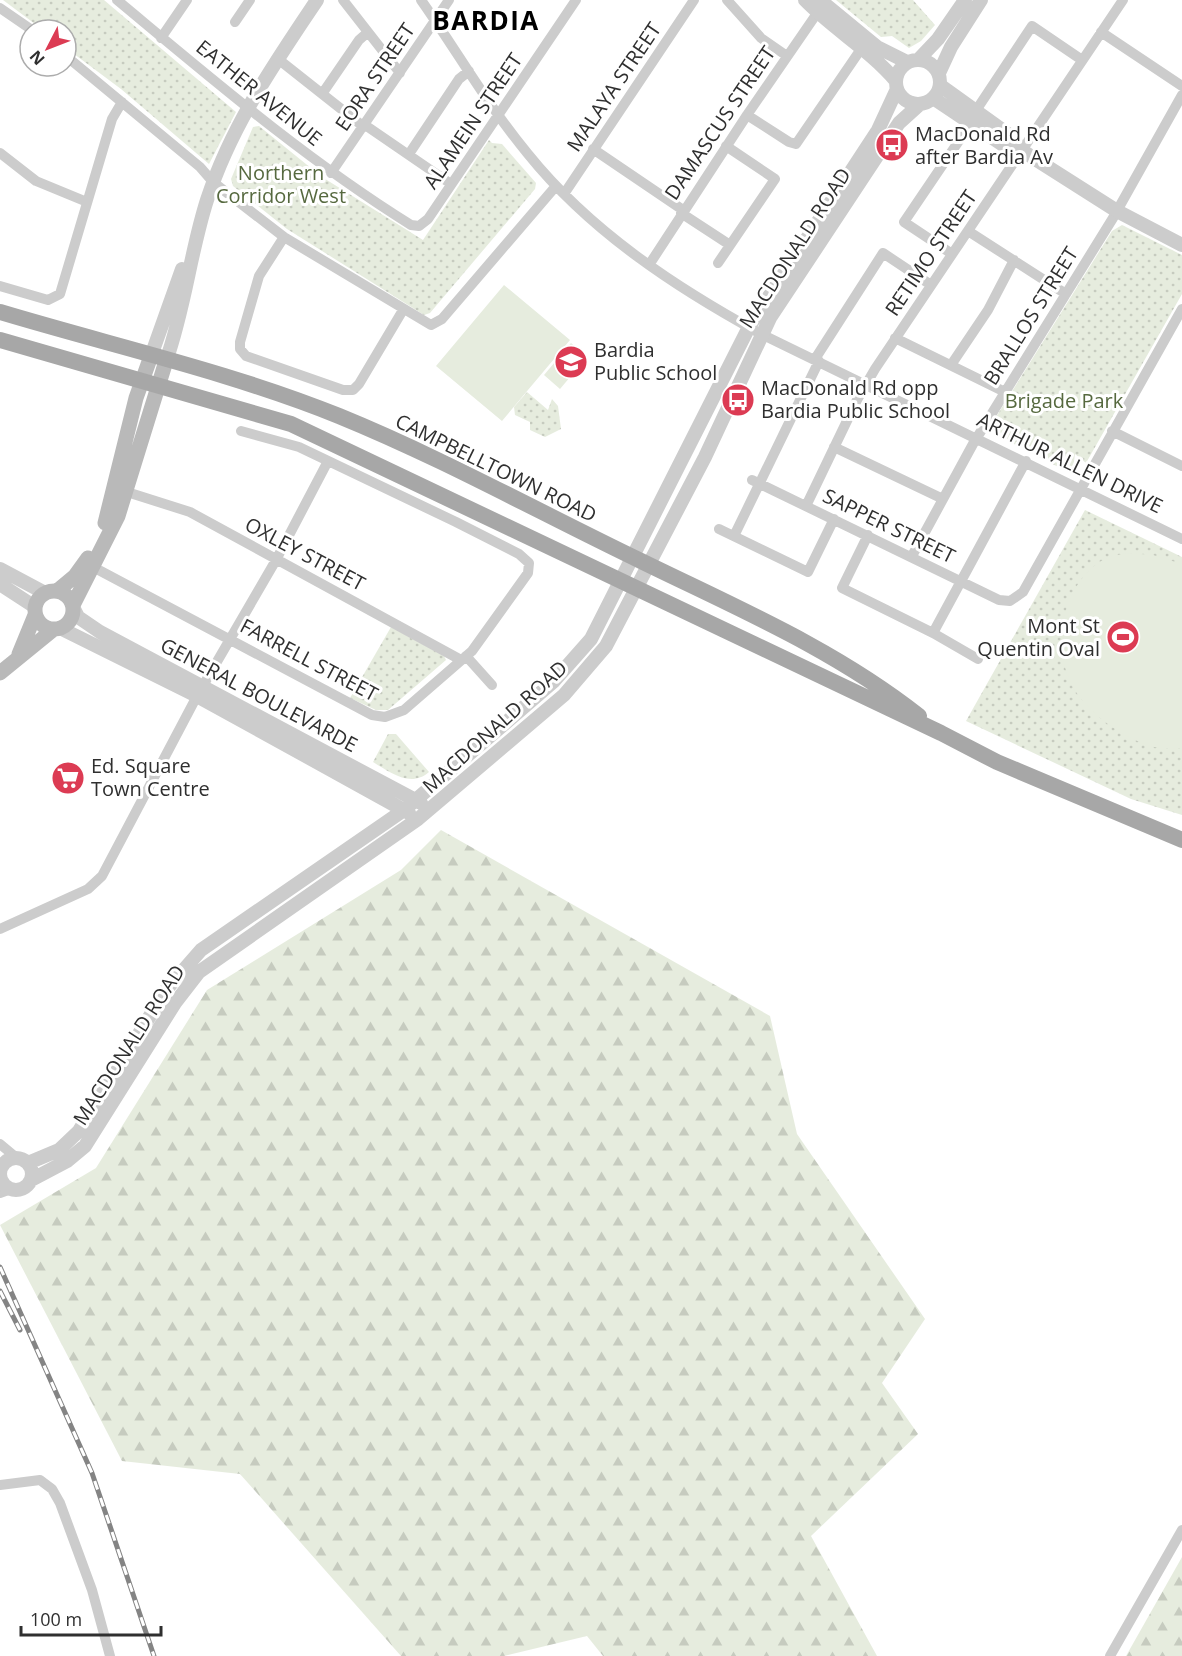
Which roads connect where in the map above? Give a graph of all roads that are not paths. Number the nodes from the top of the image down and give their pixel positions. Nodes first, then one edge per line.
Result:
1 (117, 0) edge
2 (188, 0) edge
3 (250, 0) edge
4 (317, 0) edge
5 (343, 0) edge
6 (421, 0) edge
7 (449, 0) edge
8 (576, 0) edge
9 (694, 0) edge
10 (727, 0) edge
11 (805, 0) edge
12 (964, 0) edge
13 (981, 0) edge
14 (1122, 0) edge
15 (820, 5) edge
16 (1, 11) edge
17 (435, 20) junction
18 (18, 21) edge
19 (235, 22) dead end
20 (1101, 32) junction
21 (367, 33) junction
22 (161, 38) junction
23 (861, 49) junction
24 (787, 56) junction
25 (278, 59) junction
26 (1082, 60) junction
27 (913, 61) junction
28 (78, 66) edge
29 (468, 71) junction
30 (400, 73) junction
31 (940, 79) junction
32 (897, 85) junction
33 (1182, 86) edge
34 (322, 94) junction
35 (1182, 95) edge
36 (933, 98) junction
37 (122, 102) junction
38 (920, 104) junction
39 (247, 108) junction
40 (747, 115) junction
41 (498, 116) junction
42 (973, 118) junction
43 (364, 126) junction
44 (726, 146) junction
45 (593, 149) junction
46 (1022, 150) junction
47 (0, 153) edge
48 (409, 154) junction
49 (331, 173) junction
50 (213, 182) junction
51 (452, 184) junction
52 (560, 190) junction
53 (87, 202) junction
54 (682, 211) junction
55 (1117, 211) junction
56 (414, 226) joint
57 (968, 231) junction
58 (284, 237) junction
59 (730, 245) junction
60 (1182, 245) edge
61 (952, 254) junction
62 (1014, 260) junction
63 (718, 263) dead end
64 (649, 265) junction
65 (931, 285) junction
66 (0, 286) edge
67 (1066, 294) junction
68 (1182, 309) edge
69 (403, 310) junction
70 (0, 312) edge
71 (755, 330) junction
72 (895, 339) junction
73 (0, 340) edge
74 (159, 358) junction
75 (817, 360) junction
76 (951, 365) junction
77 (867, 383) junction
78 (150, 384) junction
79 (1005, 392) junction
80 (241, 431) dead end
81 (1112, 431) junction
82 (977, 437) junction
83 (834, 447) junction
84 (328, 461) junction
85 (1026, 461) junction
86 (1182, 466) edge
87 (756, 481) junction
88 (1080, 488) junction
89 (127, 492) junction
90 (943, 499) junction
91 (806, 506) junction
92 (834, 519) junction
93 (103, 527) junction
94 (719, 529) dead end
95 (868, 535) junction
96 (734, 536) junction
97 (1182, 539) edge
98 (912, 556) junction
99 (632, 557) junction
100 (276, 560) junction
101 (647, 564) junction
102 (93, 567) junction
103 (0, 569) edge
104 (620, 579) junction
105 (961, 581) junction
106 (0, 584) edge
107 (636, 587) junction
108 (51, 592) junction
109 (73, 607) junction
110 (35, 611) junction
111 (57, 629) junction
112 (933, 633) junction
113 (229, 639) junction
114 (18, 657) junction
115 (464, 658) junction
116 (978, 658) dead end
117 (0, 673) edge
118 (492, 685) dead end
119 (200, 691) junction
120 (941, 733) junction
121 (416, 800) junction
122 (432, 808) junction
123 (404, 810) junction
124 (418, 819) junction
125 (1182, 840) edge
126 (0, 929) edge
127 (201, 950) junction
128 (210, 963) junction
129 (0, 1144) edge
130 (23, 1161) junction
131 (1, 1172) edge
132 (31, 1180) junction
133 (5, 1191) edge
134 (0, 1485) edge
135 (1182, 1530) edge
136 (110, 1656) edge
137 (1110, 1656) edge

1 - 22 street, EATHER AVENUE
2 - 22 street
3 - 19 street
4 - 25 street
5 - 21 street
6 - 17 street, ARTHUR ALLEN DRIVE
7 - 17 street, EORA STREET
8 - 41 street, ALAMEIN STREET
9 - 45 street, MALAYA STREET
10 - 24 street
11 - 15 street
12 - 27 street
13 - 31 street
14 - 20 street, RETIMO STREET
15 - 23 street
15 - 24 street, DAMASCUS STREET
15 - 27 street
16 - 18 street
17 - 29 street, ARTHUR ALLEN DRIVE
17 - 30 street, EORA STREET
20 - 26 street, RETIMO STREET
20 - 33 street
21 - 30 street
21 - 34 street
22 - 39 street, EATHER AVENUE
23 - 32 street
23 - 40 street
24 - 40 street, DAMASCUS STREET
25 - 34 street
25 - 39 street
26 - 42 street
26 - 46 street, RETIMO STREET
27 - 31 street
27 - 32 street
28 - 37 street
29 - 41 street, ARTHUR ALLEN DRIVE
29 - 48 street
30 - 43 street, EORA STREET
31 - 36 street
31 - 42 street
32 - 38 street
32 - 71 street, MACDONALD ROAD
34 - 43 street
35 - 55 street, BRALLOS STREET
36 - 38 street
36 - 42 street
37 - 50 street
37 - 53 street
38 - 71 street, MACDONALD ROAD
39 - 49 street, EATHER AVENUE
39 - 50 street
40 - 44 street, DAMASCUS STREET
41 - 51 street, ALAMEIN STREET
41 - 52 street, ARTHUR ALLEN DRIVE
42 - 46 street
42 - 61 street
43 - 48 street
43 - 49 street, EORA STREET
44 - 54 street, DAMASCUS STREET
44 - 59 street
45 - 52 street, MALAYA STREET
45 - 54 street
46 - 55 street
46 - 57 street, RETIMO STREET
47 - 53 street
48 - 51 street
49 - 56 street, EATHER AVENUE
50 - 58 street
50 - 74 street
51 - 56 street, ALAMEIN STREET
52 - 64 street, ARTHUR ALLEN DRIVE
52 - 69 street, MALAYA STREET
53 - 66 street
54 - 59 street
54 - 64 street, DAMASCUS STREET
55 - 60 street
55 - 67 street, BRALLOS STREET
57 - 61 street, RETIMO STREET
57 - 62 street
58 - 69 street
58 - 69 street
59 - 63 street
61 - 65 street, RETIMO STREET
62 - 67 street
62 - 76 street
64 - 71 street, ARTHUR ALLEN DRIVE
65 - 72 street, RETIMO STREET
65 - 75 street
67 - 79 street, BRALLOS STREET
68 - 81 street
70 - 74 main road, CAMPBELLTOWN ROAD
71 - 75 street, ARTHUR ALLEN DRIVE
71 - 99 street, MACDONALD ROAD
71 - 101 street, MACDONALD ROAD
72 - 76 street
72 - 77 street, RETIMO STREET
73 - 78 main road, CAMPBELLTOWN ROAD
74 - 78 main road
74 - 99 main road, CAMPBELLTOWN ROAD
75 - 77 street, ARTHUR ALLEN DRIVE
75 - 87 street
76 - 79 street
77 - 82 street, ARTHUR ALLEN DRIVE
77 - 83 street, RETIMO STREET
78 - 89 main road
78 - 93 main road
78 - 104 main road, CAMPBELLTOWN ROAD
79 - 82 street, BRALLOS STREET
80 - 84 street, FARRELL STREET
81 - 86 street
81 - 88 street
82 - 85 street, ARTHUR ALLEN DRIVE
82 - 90 street, BRALLOS STREET
83 - 90 street
83 - 91 street, RETIMO STREET
84 - 100 street
84 - 115 street, FARRELL STREET
85 - 88 street, ARTHUR ALLEN DRIVE
85 - 105 street
87 - 91 street, SAPPER STREET
87 - 96 street
88 - 97 street, ARTHUR ALLEN DRIVE
88 - 105 street, SAPPER STREET
89 - 93 main road
89 - 100 street, OXLEY STREET
89 - 102 main road
90 - 98 street, BRALLOS STREET
91 - 92 street, SAPPER STREET
92 - 95 street, SAPPER STREET
92 - 96 street
93 - 108 main road
94 - 96 street
95 - 98 street, SAPPER STREET
95 - 112 street
98 - 105 street, SAPPER STREET
99 - 101 main road, CAMPBELLTOWN ROAD
99 - 104 street, MACDONALD ROAD
100 - 113 street
100 - 115 street, OXLEY STREET
101 - 107 street, MACDONALD ROAD
101 - 120 main road, CAMPBELLTOWN ROAD
102 - 109 main road
102 - 113 street, FARRELL STREET
103 - 108 street
104 - 107 main road, CAMPBELLTOWN ROAD
104 - 121 street, MACDONALD ROAD
105 - 112 street
106 - 110 street
107 - 120 main road, CAMPBELLTOWN ROAD
107 - 122 street, MACDONALD ROAD
108 - 109 main road
108 - 110 main road
109 - 111 main road
109 - 119 street, GENERAL BOULEVARDE
110 - 111 main road
110 - 114 main road
111 - 114 main road
111 - 119 street
112 - 116 street
113 - 115 street, FARRELL STREET
113 - 119 street
114 - 117 main road
115 - 118 street, OXLEY STREET
119 - 121 street, GENERAL BOULEVARDE
119 - 123 street
119 - 126 street
120 - 125 main road, CAMPBELLTOWN ROAD
121 - 122 street, GENERAL BOULEVARDE
121 - 123 street, MACDONALD ROAD
122 - 124 street, MACDONALD ROAD
123 - 124 street
123 - 127 street, MACDONALD ROAD
124 - 128 street, MACDONALD ROAD
127 - 128 street
127 - 130 street, MACDONALD ROAD
128 - 132 street, MACDONALD ROAD
129 - 130 street
130 - 131 street
130 - 132 street
131 - 133 street
132 - 133 street
134 - 136 street
135 - 137 street

